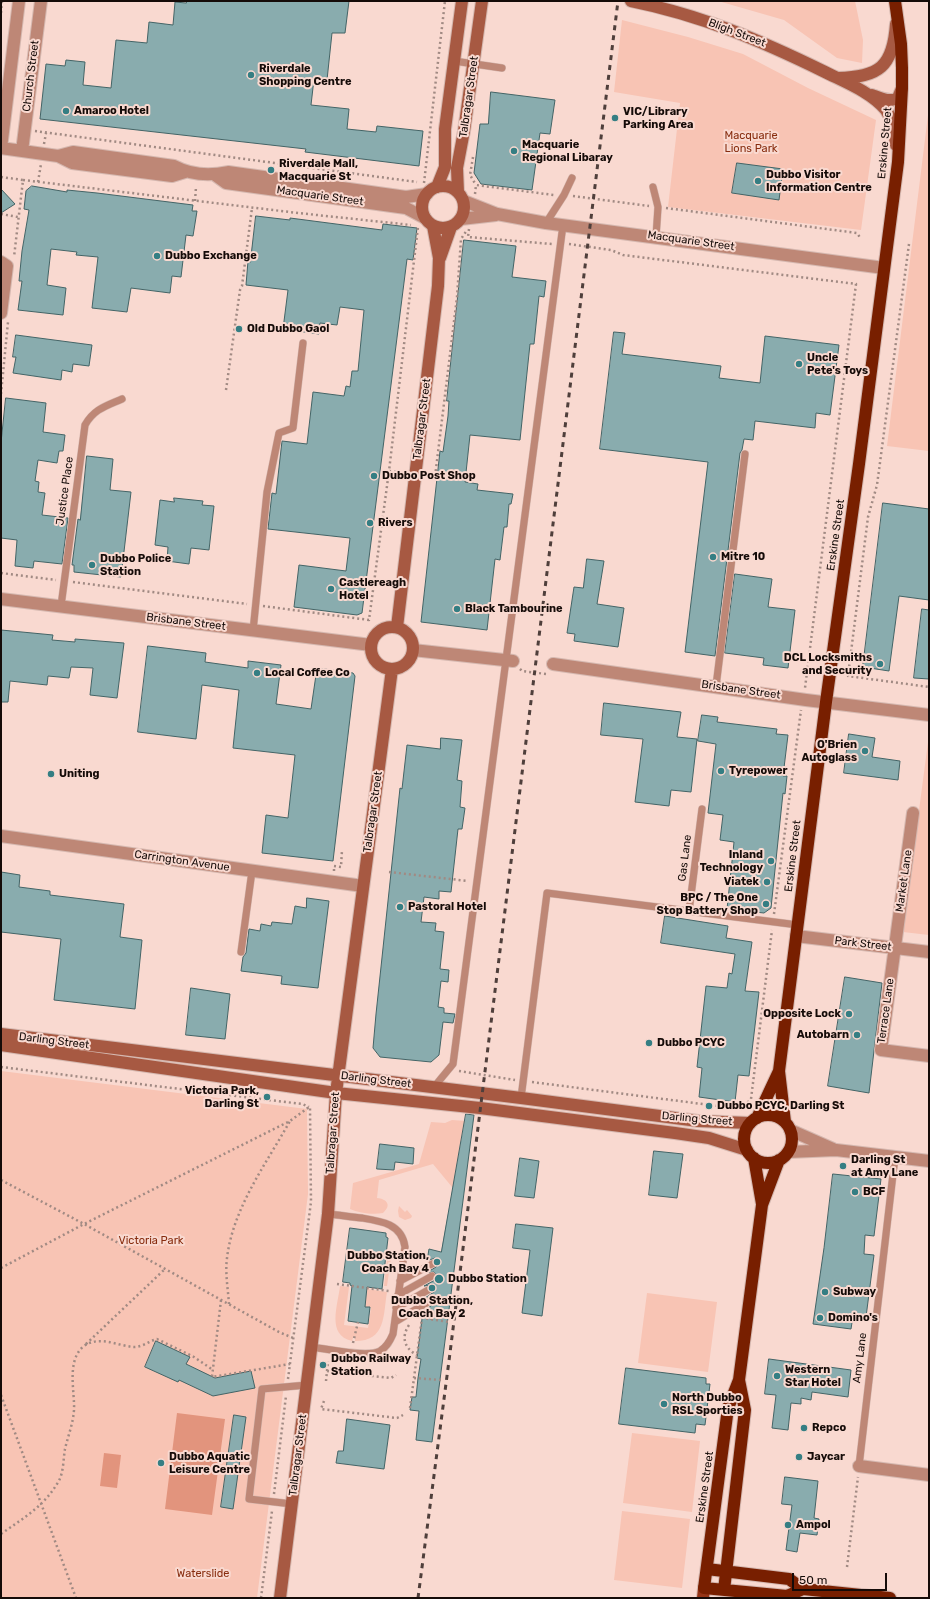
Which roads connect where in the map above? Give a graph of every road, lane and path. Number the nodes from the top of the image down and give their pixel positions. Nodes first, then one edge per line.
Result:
1 (2, 1) edge
2 (19, 1) edge
3 (41, 1) edge
4 (444, 1) edge
5 (462, 1) edge
6 (482, 1) edge
7 (632, 1) edge
8 (896, 6) edge
9 (1, 13) edge
10 (454, 61) junction
11 (474, 64) junction
12 (502, 68) dead end
13 (837, 78) junction
14 (902, 88) junction
15 (866, 94) junction
16 (32, 131) dead end
17 (1, 148) edge
18 (22, 151) junction
19 (201, 154) junction
20 (200, 160) dead end
21 (898, 162) junction
22 (215, 175) junction
23 (572, 178) dead end
24 (23, 180) dead end
25 (196, 187) dead end
26 (437, 187) junction
27 (653, 187) dead end
28 (427, 194) junction
29 (564, 196) junction
30 (465, 200) junction
31 (195, 201) junction
32 (658, 207) junction
33 (252, 208) junction
34 (1, 214) edge
35 (497, 214) junction
36 (18, 217) dead end
37 (429, 222) junction
38 (467, 222) junction
39 (546, 223) junction
40 (563, 225) junction
41 (451, 227) junction
42 (656, 237) junction
43 (861, 239) dead end
44 (561, 244) junction
45 (909, 244) dead end
46 (440, 258) junction
47 (1, 262) edge
48 (884, 268) junction
49 (1, 313) edge
50 (303, 343) dead end
51 (226, 390) dead end
52 (122, 399) dead end
53 (745, 454) dead end
54 (389, 471) junction
55 (404, 473) dead end
56 (426, 476) dead end
57 (1, 573) edge
58 (63, 580) junction
59 (1, 599) edge
60 (61, 606) junction
61 (256, 606) junction
62 (397, 627) junction
63 (253, 631) junction
64 (371, 645) junction
65 (413, 650) junction
66 (510, 660) junction
67 (554, 664) joint
68 (392, 669) junction
69 (716, 686) junction
70 (929, 687) edge
71 (803, 699) junction
72 (826, 702) junction
73 (929, 715) edge
74 (702, 808) dead end
75 (913, 813) dead end
76 (1, 836) edge
77 (342, 850) dead end
78 (252, 871) junction
79 (389, 872) dead end
80 (333, 873) dead end
81 (476, 882) junction
82 (363, 886) junction
83 (689, 911) junction
84 (773, 922) junction
85 (797, 930) junction
86 (895, 948) junction
87 (241, 952) dead end
88 (929, 952) edge
89 (1, 1034) edge
90 (1, 1045) edge
91 (929, 1056) edge
92 (1, 1067) edge
93 (448, 1070) junction
94 (779, 1071) junction
95 (338, 1076) junction
96 (523, 1081) junction
97 (434, 1087) junction
98 (336, 1093) junction
99 (521, 1098) junction
100 (310, 1107) junction
101 (754, 1120) junction
102 (290, 1121) junction
103 (788, 1126) junction
104 (836, 1150) junction
105 (750, 1154) junction
106 (784, 1156) junction
107 (895, 1157) junction
108 (929, 1161) edge
109 (1, 1180) edge
110 (762, 1205) junction
111 (328, 1214) junction
112 (84, 1224) junction
113 (434, 1263) dead end
114 (1, 1268) edge
115 (165, 1269) junction
116 (432, 1276) dead end
117 (400, 1280) junction
118 (337, 1284) dead end
119 (430, 1289) dead end
120 (389, 1291) dead end
121 (398, 1294) junction
122 (221, 1300) junction
123 (428, 1302) dead end
124 (229, 1304) junction
125 (396, 1308) junction
126 (422, 1318) junction
127 (417, 1319) dead end
128 (358, 1322) dead end
129 (395, 1322) junction
130 (449, 1322) dead end
131 (412, 1323) dead end
132 (293, 1338) junction
133 (353, 1343) dead end
134 (84, 1346) junction
135 (312, 1347) junction
136 (417, 1355) junction
137 (328, 1361) dead end
138 (290, 1364) junction
139 (213, 1370) junction
140 (327, 1371) junction
141 (396, 1376) dead end
142 (414, 1378) junction
143 (442, 1380) dead end
144 (740, 1380) junction
145 (326, 1381) dead end
146 (307, 1385) junction
147 (288, 1387) junction
148 (1, 1395) edge
149 (324, 1401) dead end
150 (410, 1408) dead end
151 (403, 1415) dead end
152 (859, 1466) junction
153 (929, 1475) edge
154 (273, 1502) junction
155 (292, 1504) junction
156 (42, 1505) junction
157 (1, 1534) edge
158 (847, 1567) dead end
159 (707, 1569) junction
160 (727, 1571) junction
161 (803, 1589) junction
162 (704, 1593) edge
163 (724, 1594) edge
164 (76, 1598) edge
165 (261, 1598) edge
166 (280, 1598) edge
167 (890, 1598) edge

1 - 9 path
2 - 17 street, Church Street
3 - 18 street, Church Street
4 - 19 path
5 - 10 street, Talbragar Street
6 - 11 street, Talbragar Street
7 - 13 street, Bligh Street
8 - 13 street, Bligh Street
8 - 14 highway, Erskine Street
10 - 11 lane
10 - 26 street, Talbragar Street
11 - 12 lane
11 - 30 street, Talbragar Street
13 - 15 street, Bligh Street
14 - 15 street, Bligh Street
14 - 21 highway, Erskine Street
15 - 21 street, Bligh Street
16 - 19 path
17 - 18 street, Macquarie Street
18 - 22 street, Macquarie Street
19 - 20 path
21 - 48 highway, Erskine Street
22 - 28 street, Macquarie Street
22 - 37 street, Macquarie Street
23 - 29 lane
24 - 31 path
25 - 31 path
26 - 28 street
26 - 30 street
27 - 32 lane
28 - 37 street
29 - 30 path
29 - 32 path
29 - 39 lane
30 - 35 street, Macquarie Street
30 - 38 street
31 - 33 path
32 - 42 lane
32 - 43 path
33 - 51 path
33 - 54 path
34 - 36 path
35 - 38 street, Macquarie Street
35 - 39 street, Macquarie Street
37 - 41 street
37 - 46 street, Talbragar Street
38 - 41 street
38 - 44 path
38 - 56 path
39 - 40 street, Macquarie Street
40 - 42 street, Macquarie Street
40 - 44 lane
41 - 46 street, Talbragar Street
42 - 48 street, Macquarie Street
44 - 66 lane
44 - 71 path
45 - 70 path
46 - 62 street, Talbragar Street
47 - 49 street
48 - 72 highway, Erskine Street
50 - 61 lane
52 - 58 lane, Justice Place
53 - 69 lane
54 - 55 path
54 - 61 path
57 - 58 path
58 - 60 lane, Justice Place
58 - 61 path
59 - 60 street, Brisbane Street
60 - 63 street, Brisbane Street
61 - 63 lane
62 - 64 street
62 - 65 street
63 - 64 street, Brisbane Street
64 - 68 street
65 - 66 street
65 - 68 street
66 - 67 path
66 - 81 lane
67 - 69 street, Brisbane Street
68 - 82 street, Talbragar Street
69 - 71 street, Brisbane Street
71 - 72 street, Brisbane Street
71 - 84 path
72 - 73 street, Brisbane Street
72 - 85 highway, Erskine Street
74 - 83 lane, Gas Lane
75 - 86 street, Market Lane
76 - 78 street, Carrington Avenue
77 - 80 path
78 - 82 street, Carrington Avenue
78 - 87 lane
79 - 81 path
81 - 93 lane
82 - 95 street, Talbragar Street
83 - 84 lane
83 - 96 lane
84 - 85 lane
84 - 96 path
85 - 86 street, Park Street
85 - 94 highway, Erskine Street
86 - 88 street, Park Street
86 - 91 street, Terrace Lane
89 - 95 street, Darling Street
90 - 98 street, Darling Street
92 - 100 path
93 - 96 path
93 - 97 lane
94 - 101 highway, Erskine Street
94 - 103 highway, Erskine Street
95 - 97 street, Darling Street
95 - 98 street, Talbragar Street
96 - 99 lane
97 - 99 street, Darling Street
98 - 105 street, Darling Street
98 - 111 street, Talbragar Street
99 - 101 street, Darling Street
100 - 102 path
100 - 132 path
101 - 103 highway
101 - 105 highway
102 - 112 path
102 - 124 path
103 - 104 street
103 - 106 highway
104 - 106 street
104 - 107 street
105 - 106 highway
105 - 110 highway, Erskine Street
106 - 110 highway, Erskine Street
107 - 108 street
107 - 152 lane, Amy Lane
109 - 112 path
110 - 144 highway, Erskine Street
111 - 117 lane
111 - 135 street, Talbragar Street
112 - 114 path
112 - 115 path
113 - 117 lane
115 - 122 path
115 - 134 path
116 - 121 lane
117 - 121 lane
118 - 120 path
119 - 125 lane
121 - 125 lane
122 - 124 path
122 - 139 path
123 - 129 lane
124 - 132 path
125 - 129 lane
126 - 127 path
126 - 130 path
126 - 136 path
128 - 133 path
129 - 135 lane
131 - 136 path
132 - 138 path
134 - 139 path
134 - 156 path
135 - 146 street, Talbragar Street
136 - 142 path
137 - 140 path
138 - 139 path
138 - 147 path
140 - 141 path
140 - 145 path
142 - 143 path
142 - 150 path
144 - 159 highway, Erskine Street
144 - 160 highway, Erskine Street
146 - 147 lane
146 - 155 street, Talbragar Street
147 - 154 path
147 - 154 lane
148 - 156 path
149 - 151 path
152 - 153 street
152 - 158 path
154 - 155 lane
154 - 165 path
155 - 166 street, Talbragar Street
156 - 157 path
156 - 164 path
159 - 160 highway
159 - 162 highway, Erskine Street
160 - 161 highway
160 - 163 highway, Erskine Street
161 - 163 highway
161 - 167 highway
162 - 163 highway

